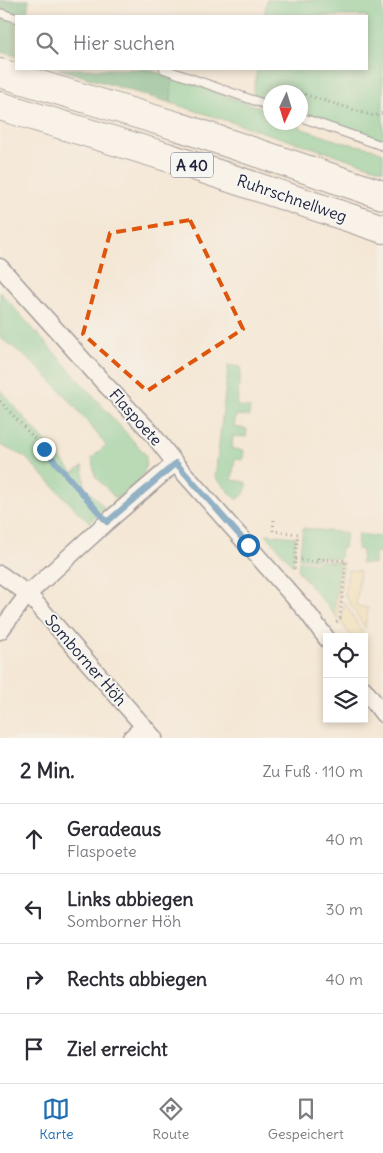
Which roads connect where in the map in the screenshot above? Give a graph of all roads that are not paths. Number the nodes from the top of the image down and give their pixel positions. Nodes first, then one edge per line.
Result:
1 (0, 13) edge
2 (15, 18) edge
3 (167, 70) edge
4 (0, 73) edge
5 (263, 104) edge
6 (0, 106) edge
7 (308, 120) edge
8 (383, 146) edge
9 (383, 195) edge
10 (383, 229) edge
11 (0, 267) edge
12 (176, 463) junction
13 (0, 574) edge
14 (28, 594) junction
15 (0, 631) edge
16 (323, 634) edge
17 (368, 693) edge
18 (383, 714) edge
19 (149, 732) edge
20 (131, 738) edge

1 - 2 lane
3 - 5 lane
4 - 9 highway, Ruhrschnellweg / A 40
6 - 10 highway, Ruhrschnellweg / A 40
7 - 8 lane
11 - 12 street, Flaspoete
12 - 14 street
12 - 16 street, Flaspoete
13 - 14 street, Somborner Höh
14 - 15 street
14 - 19 street, Somborner Höh
17 - 18 street
19 - 20 street, Somborner Höh

